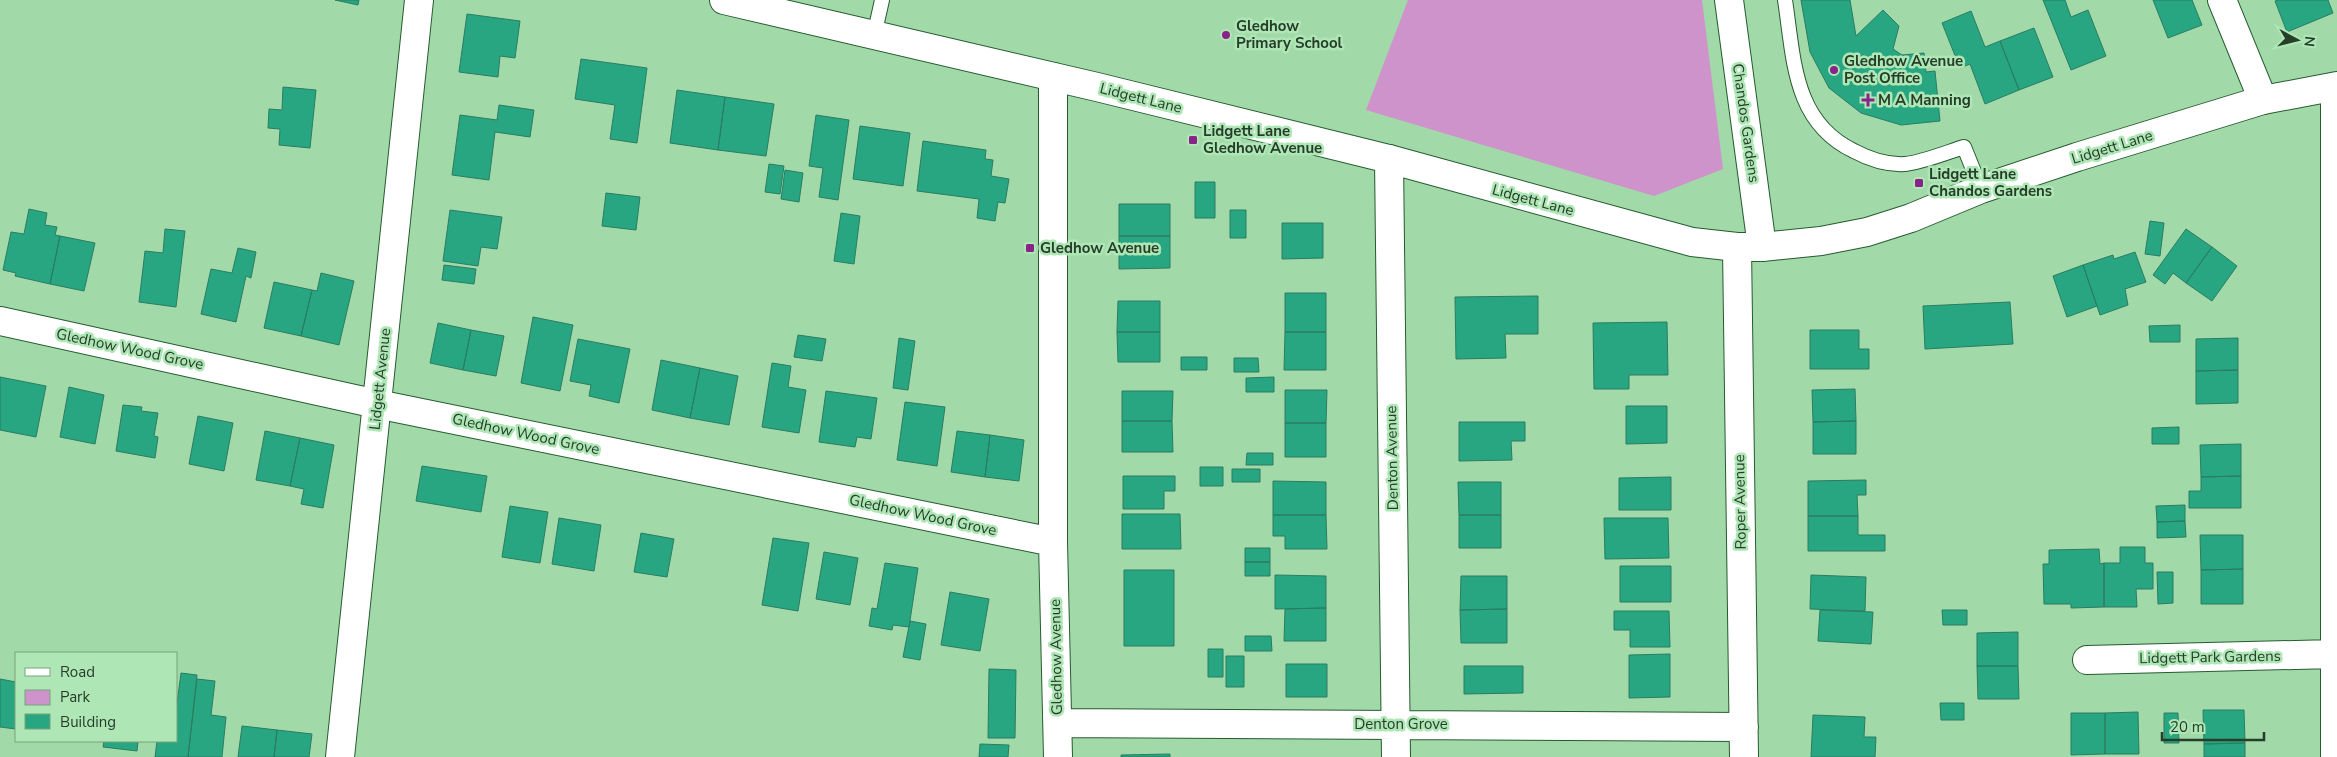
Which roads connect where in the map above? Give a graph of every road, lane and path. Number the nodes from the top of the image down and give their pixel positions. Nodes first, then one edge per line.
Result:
1 (419, 0) edge
2 (724, 0) edge
3 (882, 0) edge
4 (1729, 0) edge
5 (1785, 0) edge
6 (2222, 0) edge
7 (874, 36) junction
8 (1053, 77) junction
9 (2336, 86) edge
10 (2263, 100) junction
11 (1389, 159) junction
12 (1981, 189) junction
13 (1749, 247) junction
14 (0, 321) edge
15 (377, 404) junction
16 (2336, 457) edge
17 (1053, 542) junction
18 (2086, 660) dead end
19 (2335, 665) edge
20 (1058, 723) junction
21 (1396, 724) junction
22 (1744, 727) junction
23 (340, 757) edge
24 (1058, 757) edge
25 (1396, 757) edge
26 (1744, 757) edge
27 (2335, 757) edge

1 - 15 street, Lidgett Avenue
2 - 7 street, Lidgett Lane
3 - 7 lane
4 - 13 street, Chandos Gardens
5 - 12 lane
6 - 10 street
7 - 8 street, Lidgett Lane
8 - 11 street, Lidgett Lane
8 - 17 street, Gledhow Avenue
9 - 10 street, Lidgett Lane
9 - 16 street
10 - 12 street, Lidgett Lane
11 - 13 street, Lidgett Lane
11 - 21 street, Denton Avenue
12 - 13 street, Lidgett Lane
13 - 22 street, Roper Avenue
14 - 15 street, Gledhow Wood Grove
15 - 17 street, Gledhow Wood Grove
15 - 23 street, Lidgett Avenue
16 - 19 street
17 - 20 street, Gledhow Avenue
18 - 19 street, Lidgett Park Gardens
19 - 27 street
20 - 21 street, Denton Grove
20 - 24 street, Gledhow Avenue
21 - 22 street, Denton Grove
21 - 25 street, Denton Avenue
22 - 26 street, Roper Avenue

